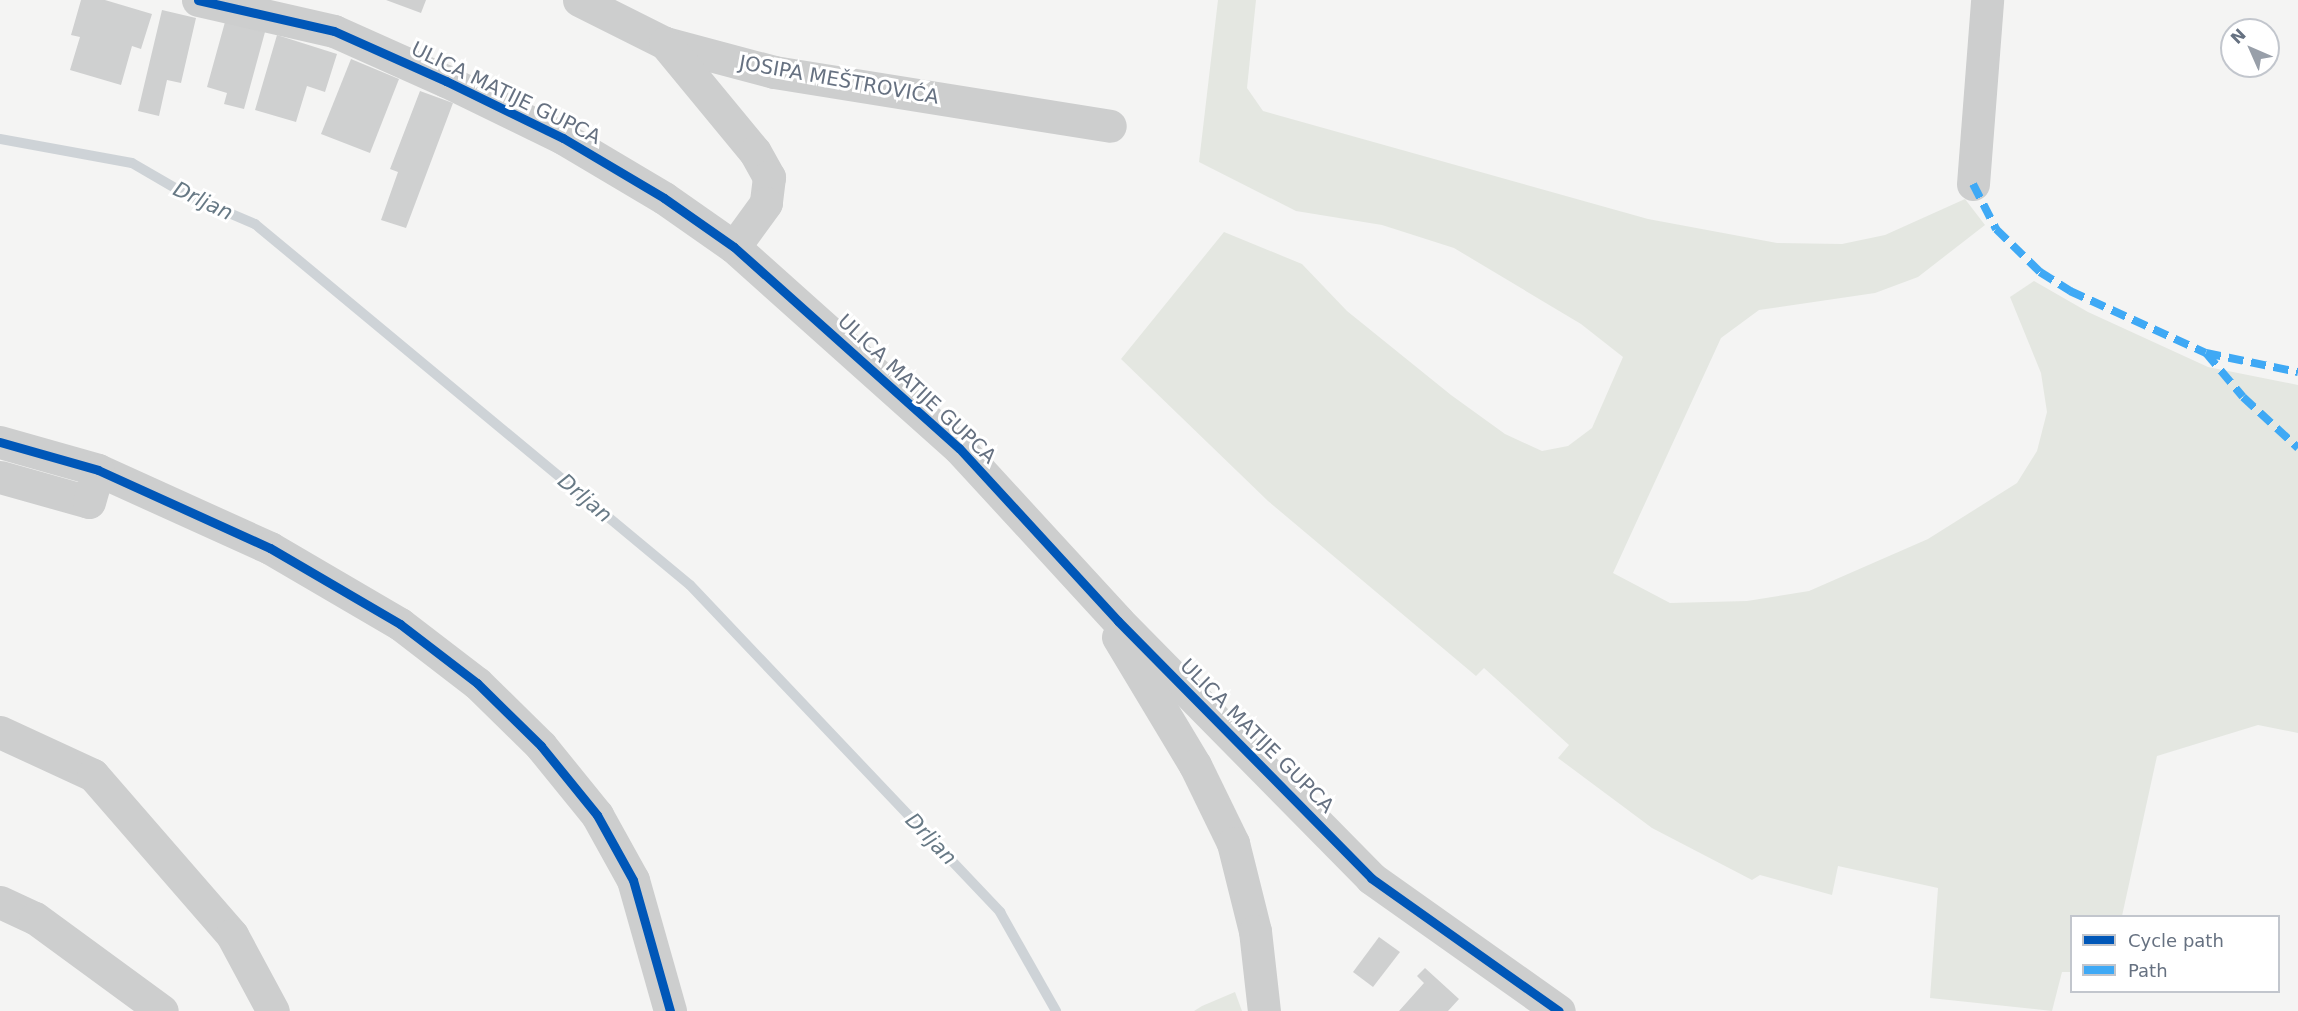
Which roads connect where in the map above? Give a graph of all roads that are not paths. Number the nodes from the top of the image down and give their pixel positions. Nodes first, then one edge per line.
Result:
1 (198, 0) edge
2 (579, 0) edge
3 (1987, 0) edge
4 (665, 43) junction
5 (1110, 126) dead end
6 (1973, 184) dead end
7 (734, 247) junction
8 (0, 442) edge
9 (98, 470) junction
10 (0, 477) edge
11 (1118, 621) junction
12 (0, 732) edge
13 (0, 902) edge
14 (162, 1011) edge
15 (273, 1011) edge
16 (670, 1011) edge
17 (1264, 1011) edge
18 (1559, 1011) edge

1 - 7 street, ULICA MATIJE GUPCA
2 - 4 street, JOSIPA MEŠTROVIĆA
3 - 6 street
4 - 5 street, JOSIPA MEŠTROVIĆA
4 - 7 street
7 - 11 street, ULICA MATIJE GUPCA
8 - 9 street
9 - 10 street
9 - 16 street
11 - 17 street
11 - 18 street, ULICA MATIJE GUPCA
12 - 15 street
13 - 14 street

